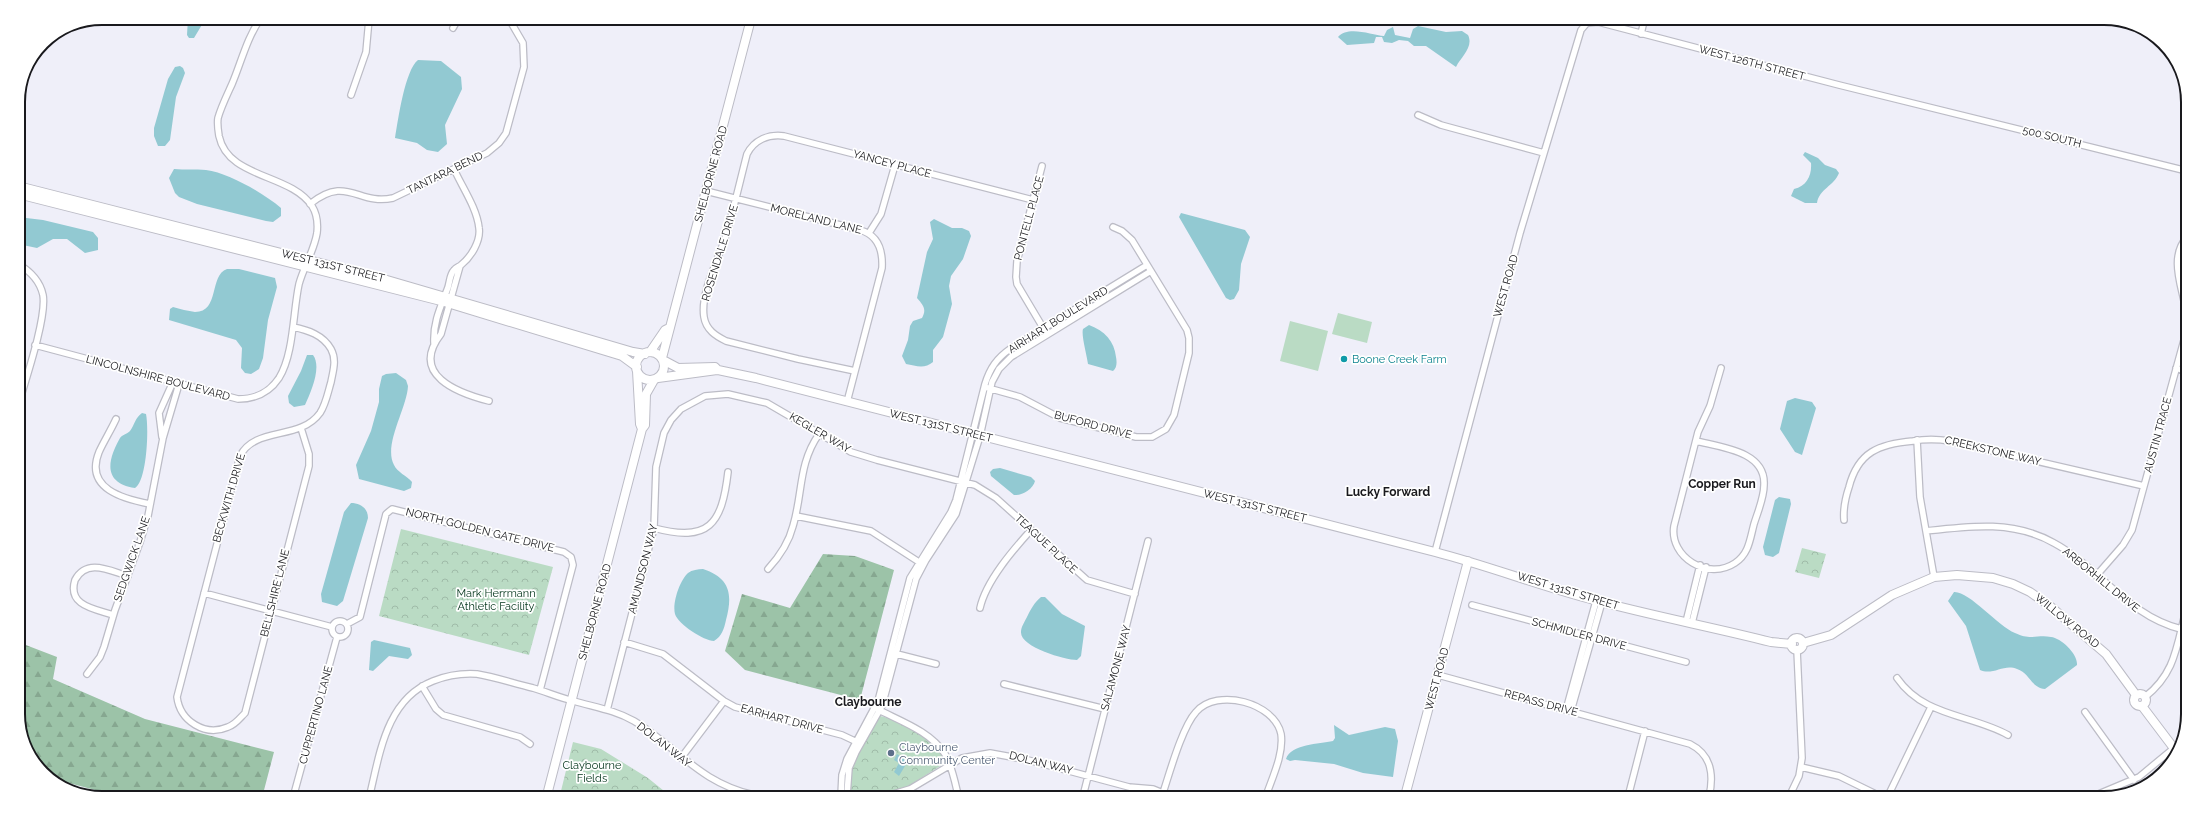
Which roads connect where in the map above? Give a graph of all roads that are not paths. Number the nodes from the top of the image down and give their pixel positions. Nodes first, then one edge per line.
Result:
1 (258, 25) edge
2 (368, 25) edge
3 (455, 25) edge
4 (513, 25) edge
5 (749, 25) edge
6 (1586, 25) edge
7 (1609, 25) edge
8 (1643, 25) edge
9 (453, 28) dead end
10 (1641, 34) junction
11 (351, 95) dead end
12 (1917, 104) joint
13 (1418, 115) dead end
14 (753, 145) joint
15 (1544, 153) junction
16 (895, 165) junction
17 (1042, 166) dead end
18 (454, 169) junction
19 (2181, 170) edge
20 (25, 188) edge
21 (706, 191) junction
22 (25, 196) edge
23 (737, 199) junction
24 (1033, 200) junction
25 (310, 204) junction
26 (1113, 227) dead end
27 (869, 233) junction
28 (2181, 246) edge
29 (307, 264) junction
30 (1147, 265) junction
31 (25, 270) edge
32 (1150, 271) junction
33 (2181, 283) edge
34 (446, 300) junction
35 (293, 327) junction
36 (669, 328) junction
37 (1043, 328) junction
38 (1046, 335) junction
39 (35, 345) junction
40 (2181, 350) edge
41 (647, 353) junction
42 (662, 359) junction
43 (1720, 368) dead end
44 (2176, 368) junction
45 (637, 369) junction
46 (718, 370) junction
47 (2181, 370) edge
48 (855, 371) junction
49 (656, 379) junction
50 (25, 381) edge
51 (173, 382) junction
52 (179, 384) junction
53 (987, 388) junction
54 (489, 401) dead end
55 (847, 402) junction
56 (681, 409) joint
57 (116, 419) dead end
58 (301, 428) junction
59 (642, 429) junction
60 (819, 434) junction
61 (976, 435) junction
62 (162, 438) junction
63 (1917, 440) junction
64 (1696, 441) junction
65 (728, 472) dead end
66 (964, 481) junction
67 (2144, 486) junction
68 (150, 504) junction
69 (796, 516) junction
70 (1844, 520) dead end
71 (654, 528) junction
72 (1031, 530) junction
73 (1926, 531) junction
74 (1148, 541) dead end
75 (1435, 552) junction
76 (1468, 561) junction
77 (922, 563) junction
78 (1703, 566) junction
79 (768, 569) dead end
80 (128, 576) junction
81 (2096, 576) junction
82 (1934, 577) junction
83 (204, 593) junction
84 (1135, 594) junction
85 (1599, 602) junction
86 (1472, 605) dead end
87 (980, 608) dead end
88 (271, 610) junction
89 (113, 614) junction
90 (1689, 623) junction
91 (347, 624) junction
92 (332, 627) junction
93 (2181, 629) edge
94 (2181, 632) edge
95 (337, 637) junction
96 (1589, 637) junction
97 (624, 642) junction
98 (1794, 647) junction
99 (894, 653) junction
100 (1686, 662) dead end
101 (936, 664) dead end
102 (87, 674) dead end
103 (1438, 676) junction
104 (1897, 678) dead end
105 (1004, 684) dead end
106 (422, 686) junction
107 (540, 690) junction
108 (2136, 695) junction
109 (2145, 697) junction
110 (572, 701) junction
111 (724, 701) junction
112 (2142, 706) junction
113 (1931, 707) junction
114 (1105, 709) junction
115 (607, 710) junction
116 (878, 710) junction
117 (1569, 711) junction
118 (2085, 712) dead end
119 (203, 728) joint
120 (1645, 731) junction
121 (2008, 735) dead end
122 (858, 743) junction
123 (530, 744) dead end
124 (2173, 748) edge
125 (2170, 754) edge
126 (681, 758) junction
127 (950, 765) junction
128 (1800, 767) junction
129 (1088, 776) junction
130 (2134, 780) junction
131 (1129, 787) junction
132 (295, 791) edge
133 (371, 791) edge
134 (548, 791) edge
135 (743, 791) edge
136 (842, 791) edge
137 (847, 791) edge
138 (903, 791) edge
139 (957, 791) edge
140 (1084, 791) edge
141 (1139, 791) edge
142 (1150, 791) edge
143 (1163, 791) edge
144 (1268, 791) edge
145 (1406, 791) edge
146 (1630, 791) edge
147 (1710, 791) edge
148 (1792, 791) edge
149 (1870, 791) edge
150 (1890, 791) edge
151 (2107, 791) edge

1 - 25 street
2 - 11 street
3 - 9 street
4 - 18 street, TANTARA BEND
5 - 21 street, SHELBORNE ROAD
6 - 15 street, WEST ROAD
7 - 10 street, WEST 126TH STREET
8 - 10 street
10 - 12 street, WEST 126TH STREET
12 - 19 street, 500 SOUTH
13 - 15 street
14 - 16 street, YANCEY PLACE
14 - 23 street, ROSENDALE DRIVE
15 - 75 street, WEST ROAD
16 - 24 street, YANCEY PLACE
16 - 27 street
17 - 24 street, PONTELL PLACE
18 - 25 street, TANTARA BEND
18 - 34 street
20 - 29 street, WEST 131ST STREET
21 - 23 street, MORELAND LANE
21 - 36 street, SHELBORNE ROAD
22 - 29 street, WEST 131ST STREET
23 - 27 street, MORELAND LANE
23 - 48 street, ROSENDALE DRIVE
24 - 37 street, PONTELL PLACE
25 - 29 street, LINCOLNSHIRE BOULEVARD
26 - 30 street
27 - 48 street, MORELAND LANE
28 - 33 street, AUSTIN TRACE
29 - 34 street, WEST 131ST STREET
29 - 35 street, LINCOLNSHIRE BOULEVARD
30 - 32 street
30 - 37 street, AIRHART BOULEVARD
31 - 39 street
32 - 38 street, AIRHART BOULEVARD
32 - 53 street, BUFORD DRIVE
34 - 41 street, WEST 131ST STREET
34 - 45 street, WEST 131ST STREET
34 - 54 street
35 - 52 street, LINCOLNSHIRE BOULEVARD
35 - 58 street, BECKWITH DRIVE
36 - 41 street, SHELBORNE ROAD
36 - 42 street, SHELBORNE ROAD
37 - 38 street, PONTELL PLACE
37 - 53 street, AIRHART BOULEVARD
38 - 53 street, AIRHART BOULEVARD
39 - 50 street
39 - 51 street, LINCOLNSHIRE BOULEVARD
40 - 44 street, AUSTIN TRACE
41 - 42 street
41 - 45 street
42 - 46 street, WEST 131ST STREET
42 - 49 street
43 - 64 street
44 - 47 street
44 - 67 street, AUSTIN TRACE
45 - 49 street
45 - 59 street, SHELBORNE ROAD
46 - 49 street, WEST 131ST STREET
46 - 55 street, WEST 131ST STREET
48 - 55 street, MORELAND LANE
49 - 59 street, SHELBORNE ROAD
51 - 52 street, LINCOLNSHIRE BOULEVARD
51 - 62 street, SEDGWICK LANE
52 - 62 street, SEDGWICK LANE
53 - 61 street, AIRHART BOULEVARD
55 - 61 street, WEST 131ST STREET
56 - 60 street, KEGLER WAY
56 - 71 street, AMUNDSON WAY
57 - 68 street
58 - 83 street, BECKWITH DRIVE
58 - 88 street, BELLSHIRE LANE
59 - 110 street, SHELBORNE ROAD
60 - 66 street, KEGLER WAY
60 - 69 street
61 - 66 street, AIRHART BOULEVARD
61 - 75 street, WEST 131ST STREET
62 - 68 street, SEDGWICK LANE
63 - 67 street, CREEKSTONE WAY
63 - 70 street, CREEKSTONE WAY
63 - 73 street
64 - 78 street
64 - 78 street
65 - 71 street
66 - 72 street, TEAGUE PLACE
66 - 77 street, AIRHART BOULEVARD
67 - 81 street, AUSTIN TRACE
68 - 80 street, SEDGWICK LANE
69 - 77 street
69 - 79 street
71 - 97 street, AMUNDSON WAY
72 - 84 street, TEAGUE PLACE
72 - 87 street
73 - 81 street, ARBORHILL DRIVE
73 - 82 street
74 - 84 street, SALAMONE WAY
75 - 76 street, WEST 131ST STREET
76 - 85 street, WEST 131ST STREET
76 - 103 street, WEST ROAD
77 - 99 street, AIRHART BOULEVARD
78 - 90 street
80 - 89 street, SEDGWICK LANE
80 - 89 street
81 - 93 street, ARBORHILL DRIVE
82 - 98 street, WILLOW ROAD
82 - 108 street, WILLOW ROAD
83 - 88 street
83 - 119 street, BECKWITH DRIVE
84 - 114 street, SALAMONE WAY
85 - 90 street, WEST 131ST STREET
85 - 96 street
86 - 96 street, SCHMIDLER DRIVE
88 - 92 street
88 - 119 street, BELLSHIRE LANE
89 - 102 street, SEDGWICK LANE
90 - 98 street, WEST 131ST STREET
91 - 92 street
91 - 95 street
91 - 107 street, NORTH GOLDEN GATE DRIVE
92 - 95 street
94 - 109 street
95 - 132 street, CUPPERTINO LANE
96 - 100 street, SCHMIDLER DRIVE
96 - 117 street
97 - 111 street, EARHART DRIVE
97 - 115 street, AMUNDSON WAY
98 - 128 street
99 - 101 street
99 - 116 street, AIRHART BOULEVARD
103 - 117 street, REPASS DRIVE
103 - 145 street, WEST ROAD
104 - 113 street
105 - 114 street
106 - 107 street, DOLAN WAY
106 - 123 street
106 - 133 street, DOLAN WAY
107 - 110 street, DOLAN WAY
108 - 109 street
108 - 112 street
109 - 112 street
110 - 115 street, DOLAN WAY
110 - 134 street, SHELBORNE ROAD
111 - 122 street, EARHART DRIVE
111 - 126 street
112 - 124 street
113 - 121 street
113 - 150 street
114 - 129 street, SALAMONE WAY
115 - 126 street, DOLAN WAY
116 - 122 street, AIRHART BOULEVARD
116 - 127 street
117 - 120 street, REPASS DRIVE
118 - 130 street
120 - 146 street
120 - 147 street, REPASS DRIVE
122 - 136 street
122 - 137 street
125 - 130 street
126 - 135 street, DOLAN WAY
127 - 129 street, DOLAN WAY
127 - 138 street, DOLAN WAY
127 - 139 street
128 - 148 street
128 - 149 street
129 - 131 street, DOLAN WAY
129 - 140 street, SALAMONE WAY
130 - 151 street
131 - 141 street, DOLAN WAY
131 - 142 street, DOLAN WAY
143 - 144 street

